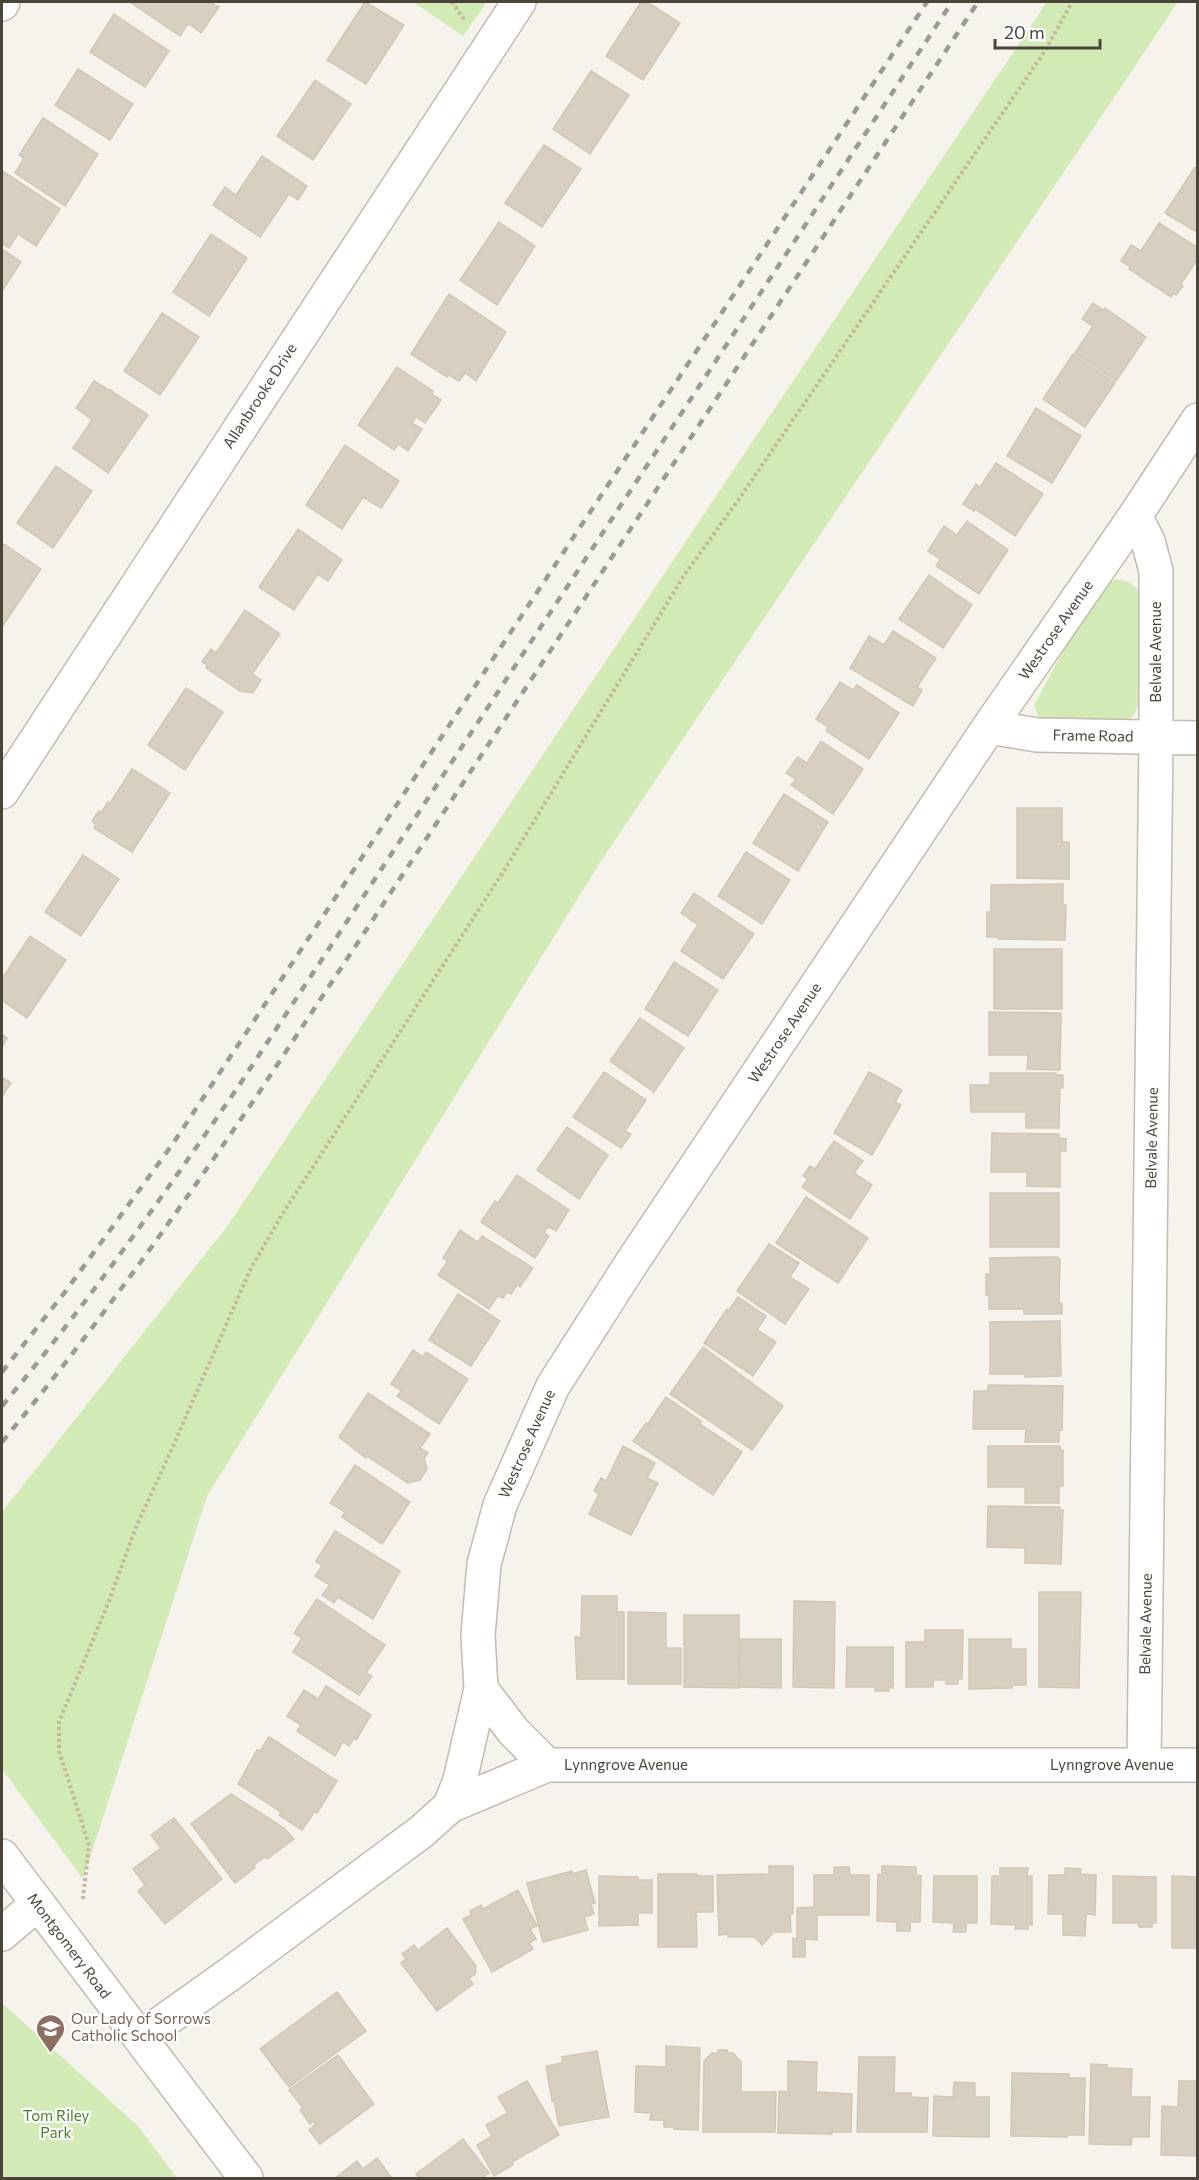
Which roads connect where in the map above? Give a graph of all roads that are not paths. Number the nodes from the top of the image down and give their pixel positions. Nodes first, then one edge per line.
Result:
1 (519, 2) edge
2 (1197, 420) edge
3 (1135, 516) junction
4 (989, 727) junction
5 (1156, 738) junction
6 (1197, 738) edge
7 (2, 792) edge
8 (481, 1689) junction
9 (547, 1765) junction
10 (1144, 1765) junction
11 (1197, 1765) edge
12 (450, 1806) junction
13 (2, 1856) edge
14 (37, 1904) junction
15 (2, 1934) edge
16 (140, 2038) junction
17 (246, 2178) edge

1 - 7 street, Allanbrooke Drive
2 - 3 street, Westrose Avenue
3 - 4 street, Westrose Avenue
3 - 5 street, Belvale Avenue
4 - 5 street, Frame Road
4 - 8 street, Westrose Avenue
5 - 6 street, Frame Road
5 - 10 street, Belvale Avenue
8 - 9 street
8 - 12 street, Westrose Avenue
9 - 10 street, Lynngrove Avenue
9 - 12 street, Lynngrove Avenue
10 - 11 street, Lynngrove Avenue
12 - 16 street, Lynngrove Avenue
13 - 14 street, Montgomery Road
14 - 15 street
14 - 16 street, Montgomery Road
16 - 17 street, Montgomery Road

